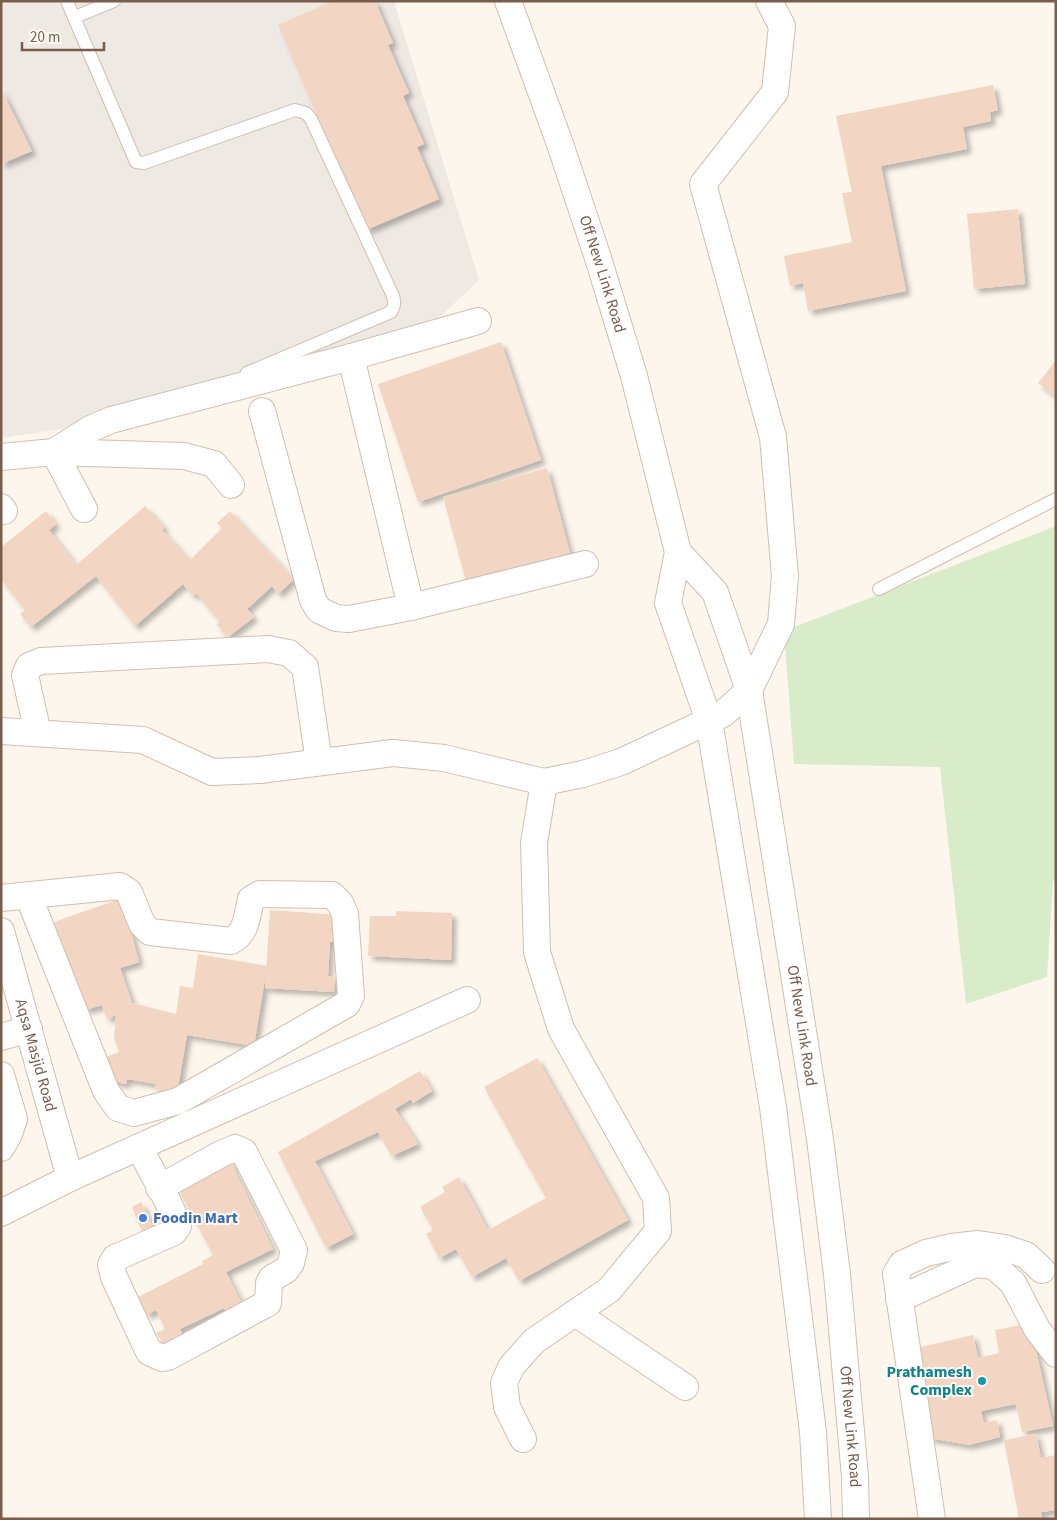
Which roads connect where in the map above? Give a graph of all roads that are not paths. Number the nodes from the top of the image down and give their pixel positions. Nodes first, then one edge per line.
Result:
1 (67, 1) edge
2 (114, 1) edge
3 (508, 1) edge
4 (770, 1) edge
5 (74, 17) junction
6 (478, 321) dead end
7 (351, 357) junction
8 (231, 380) dead end
9 (262, 411) dead end
10 (54, 452) junction
11 (1, 457) edge
12 (231, 485) dead end
13 (1056, 499) edge
14 (84, 509) dead end
15 (678, 552) junction
16 (585, 564) dead end
17 (879, 589) dead end
18 (412, 607) junction
19 (749, 690) junction
20 (709, 721) junction
21 (1, 731) edge
22 (38, 733) junction
23 (319, 762) junction
24 (544, 782) junction
25 (28, 895) junction
26 (1, 898) edge
27 (1, 931) edge
28 (467, 1000) dead end
29 (29, 1029) junction
30 (1, 1037) edge
31 (1, 1075) edge
32 (217, 1078) junction
33 (231, 1106) junction
34 (1, 1148) edge
35 (139, 1148) junction
36 (70, 1178) junction
37 (160, 1188) junction
38 (1, 1213) edge
39 (1042, 1270) dead end
40 (899, 1298) junction
41 (575, 1313) junction
42 (1056, 1354) edge
43 (684, 1387) dead end
44 (523, 1439) dead end
45 (818, 1519) edge
46 (856, 1519) edge
47 (932, 1519) edge

1 - 5 lane
2 - 5 lane
3 - 15 street, Off New Link Road
4 - 19 street
5 - 8 lane
6 - 7 street
7 - 10 street
7 - 18 street
9 - 18 street
10 - 11 street
10 - 12 street
10 - 14 street
13 - 17 lane
15 - 19 street, Off New Link Road
15 - 20 street, Off New Link Road
16 - 18 street
19 - 20 street
19 - 46 street, Off New Link Road
20 - 24 street
20 - 45 street, Off New Link Road
21 - 22 street
22 - 23 street
22 - 23 street
23 - 24 street
24 - 41 street
25 - 26 street
25 - 32 street
25 - 32 street
27 - 29 street, Aqsa Masjid Road
28 - 33 street
29 - 30 street
29 - 36 street, Aqsa Masjid Road
31 - 34 street
32 - 33 street
33 - 35 street
35 - 36 street
35 - 37 street
36 - 38 street
37 - 37 street
39 - 40 street
40 - 42 street
40 - 47 street
41 - 43 street
41 - 44 street

